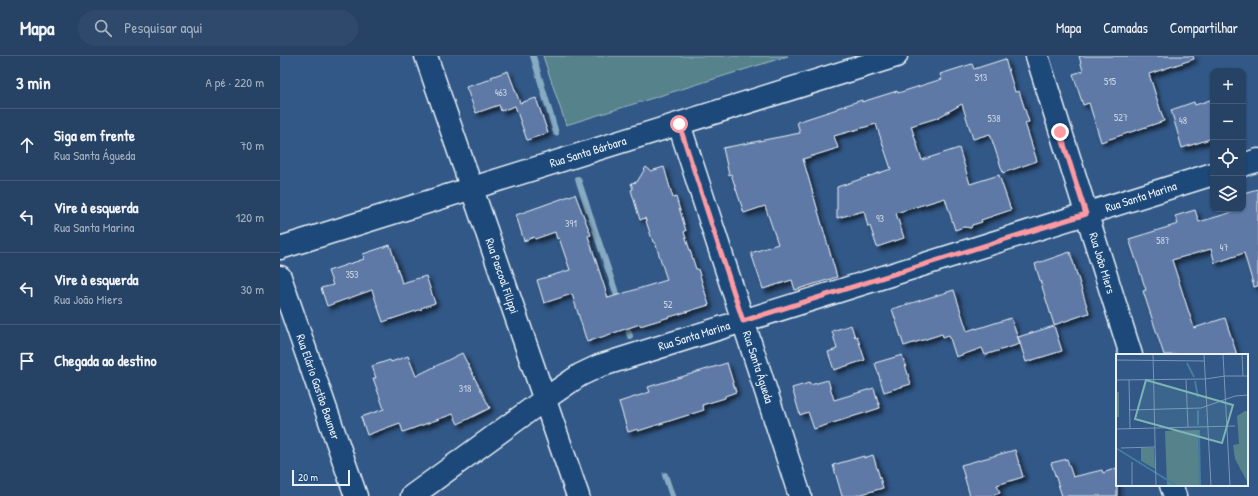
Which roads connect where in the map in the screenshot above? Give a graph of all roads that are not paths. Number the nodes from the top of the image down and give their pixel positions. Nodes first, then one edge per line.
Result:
1 (426, 56) edge
2 (896, 56) edge
3 (1037, 56) edge
4 (679, 124) junction
5 (1258, 160) edge
6 (1246, 164) edge
7 (1210, 175) edge
8 (472, 188) junction
9 (1086, 214) junction
10 (280, 248) edge
11 (280, 277) edge
12 (743, 321) junction
13 (1130, 354) edge
14 (544, 399) junction
15 (1171, 486) edge
16 (356, 496) edge
17 (412, 496) edge
18 (578, 496) edge
19 (800, 496) edge
20 (1175, 496) edge

1 - 8 street, Rua Pascoal Filippi
2 - 4 street, Rua Santa Bárbara
3 - 9 street, Rua João Miers
4 - 8 street, Rua Santa Bárbara
4 - 12 street, Rua Santa Águeda
5 - 6 street
7 - 9 street, Rua Santa Marina
8 - 10 street, Rua Santa Bárbara
8 - 14 street, Rua Pascoal Filippi
9 - 12 street, Rua Santa Marina
9 - 13 street, Rua João Miers
11 - 16 street, Rua Elário Gastão Baumer
12 - 14 street, Rua Santa Marina
12 - 19 street, Rua Santa Águeda
14 - 17 street, Rua Santa Marina
14 - 18 street, Rua Pascoal Filippi
15 - 20 street

